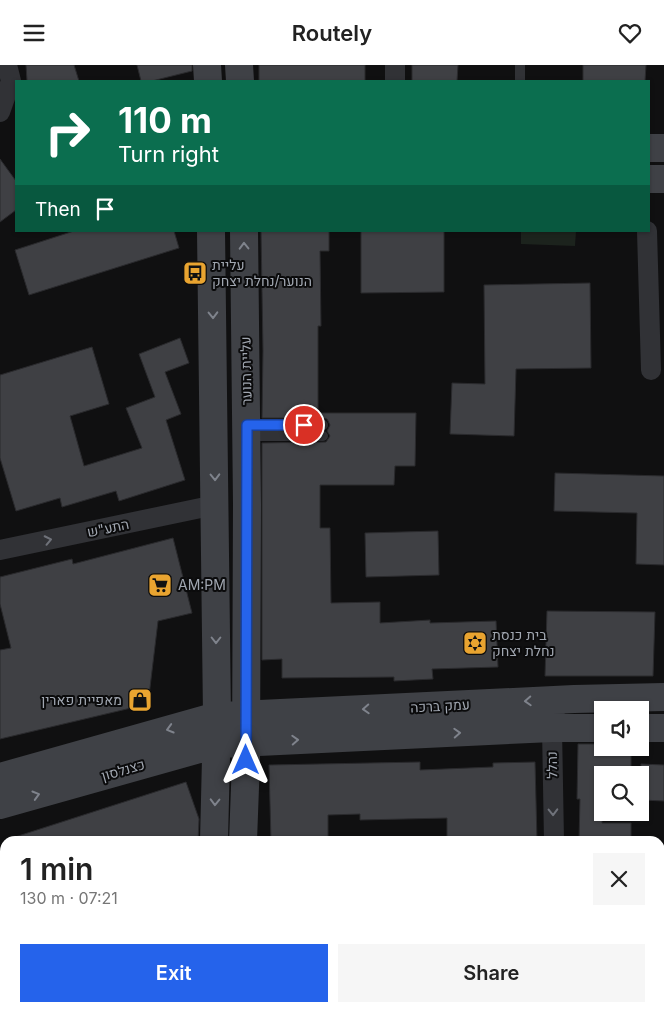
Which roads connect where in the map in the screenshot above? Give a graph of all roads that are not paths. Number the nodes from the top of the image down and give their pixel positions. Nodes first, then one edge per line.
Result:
1 (7, 65) edge
2 (207, 65) edge
3 (239, 65) edge
4 (395, 65) edge
5 (520, 65) edge
6 (208, 80) edge
7 (240, 80) edge
8 (395, 80) edge
9 (520, 80) edge
10 (0, 112) edge
11 (650, 148) edge
12 (664, 148) edge
13 (650, 179) edge
14 (664, 179) edge
15 (212, 232) edge
16 (244, 232) edge
17 (646, 232) edge
18 (651, 370) dead end
19 (323, 425) dead end
20 (247, 430) junction
21 (323, 436) dead end
22 (215, 505) junction
23 (0, 550) edge
24 (664, 697) edge
25 (574, 699) junction
26 (246, 714) junction
27 (216, 716) junction
28 (594, 728) edge
29 (649, 728) edge
30 (664, 728) edge
31 (552, 729) junction
32 (246, 741) junction
33 (216, 744) junction
34 (0, 777) edge
35 (0, 805) edge
36 (214, 836) edge
37 (242, 836) edge
38 (554, 836) edge

1 - 10 street
2 - 6 street
3 - 7 street
4 - 8 street
5 - 9 lane
11 - 12 street
13 - 14 street
15 -> 22 street
20 -> 16 street, עליית הנוער
17 - 18 street
19 - 20 lane
20 - 21 lane
20 - 26 street, עליית הנוער
23 -> 22 street, התע"ש
22 -> 27 street
24 - 25 street, עמק ברכה
25 -> 26 street, עמק ברכה
25 - 31 street, נהלל
26 - 27 street, עמק ברכה
26 - 32 street, עליית הנוער
27 - 33 street
27 -> 34 street, כצנלסון
28 - 31 street, עמק ברכה
29 - 30 street
32 -> 31 street, עמק ברכה
31 -> 38 street, נהלל
32 - 33 street, כצנלסון
32 - 37 street, עליית הנוער
35 -> 33 street, כצנלסון
33 -> 36 street

